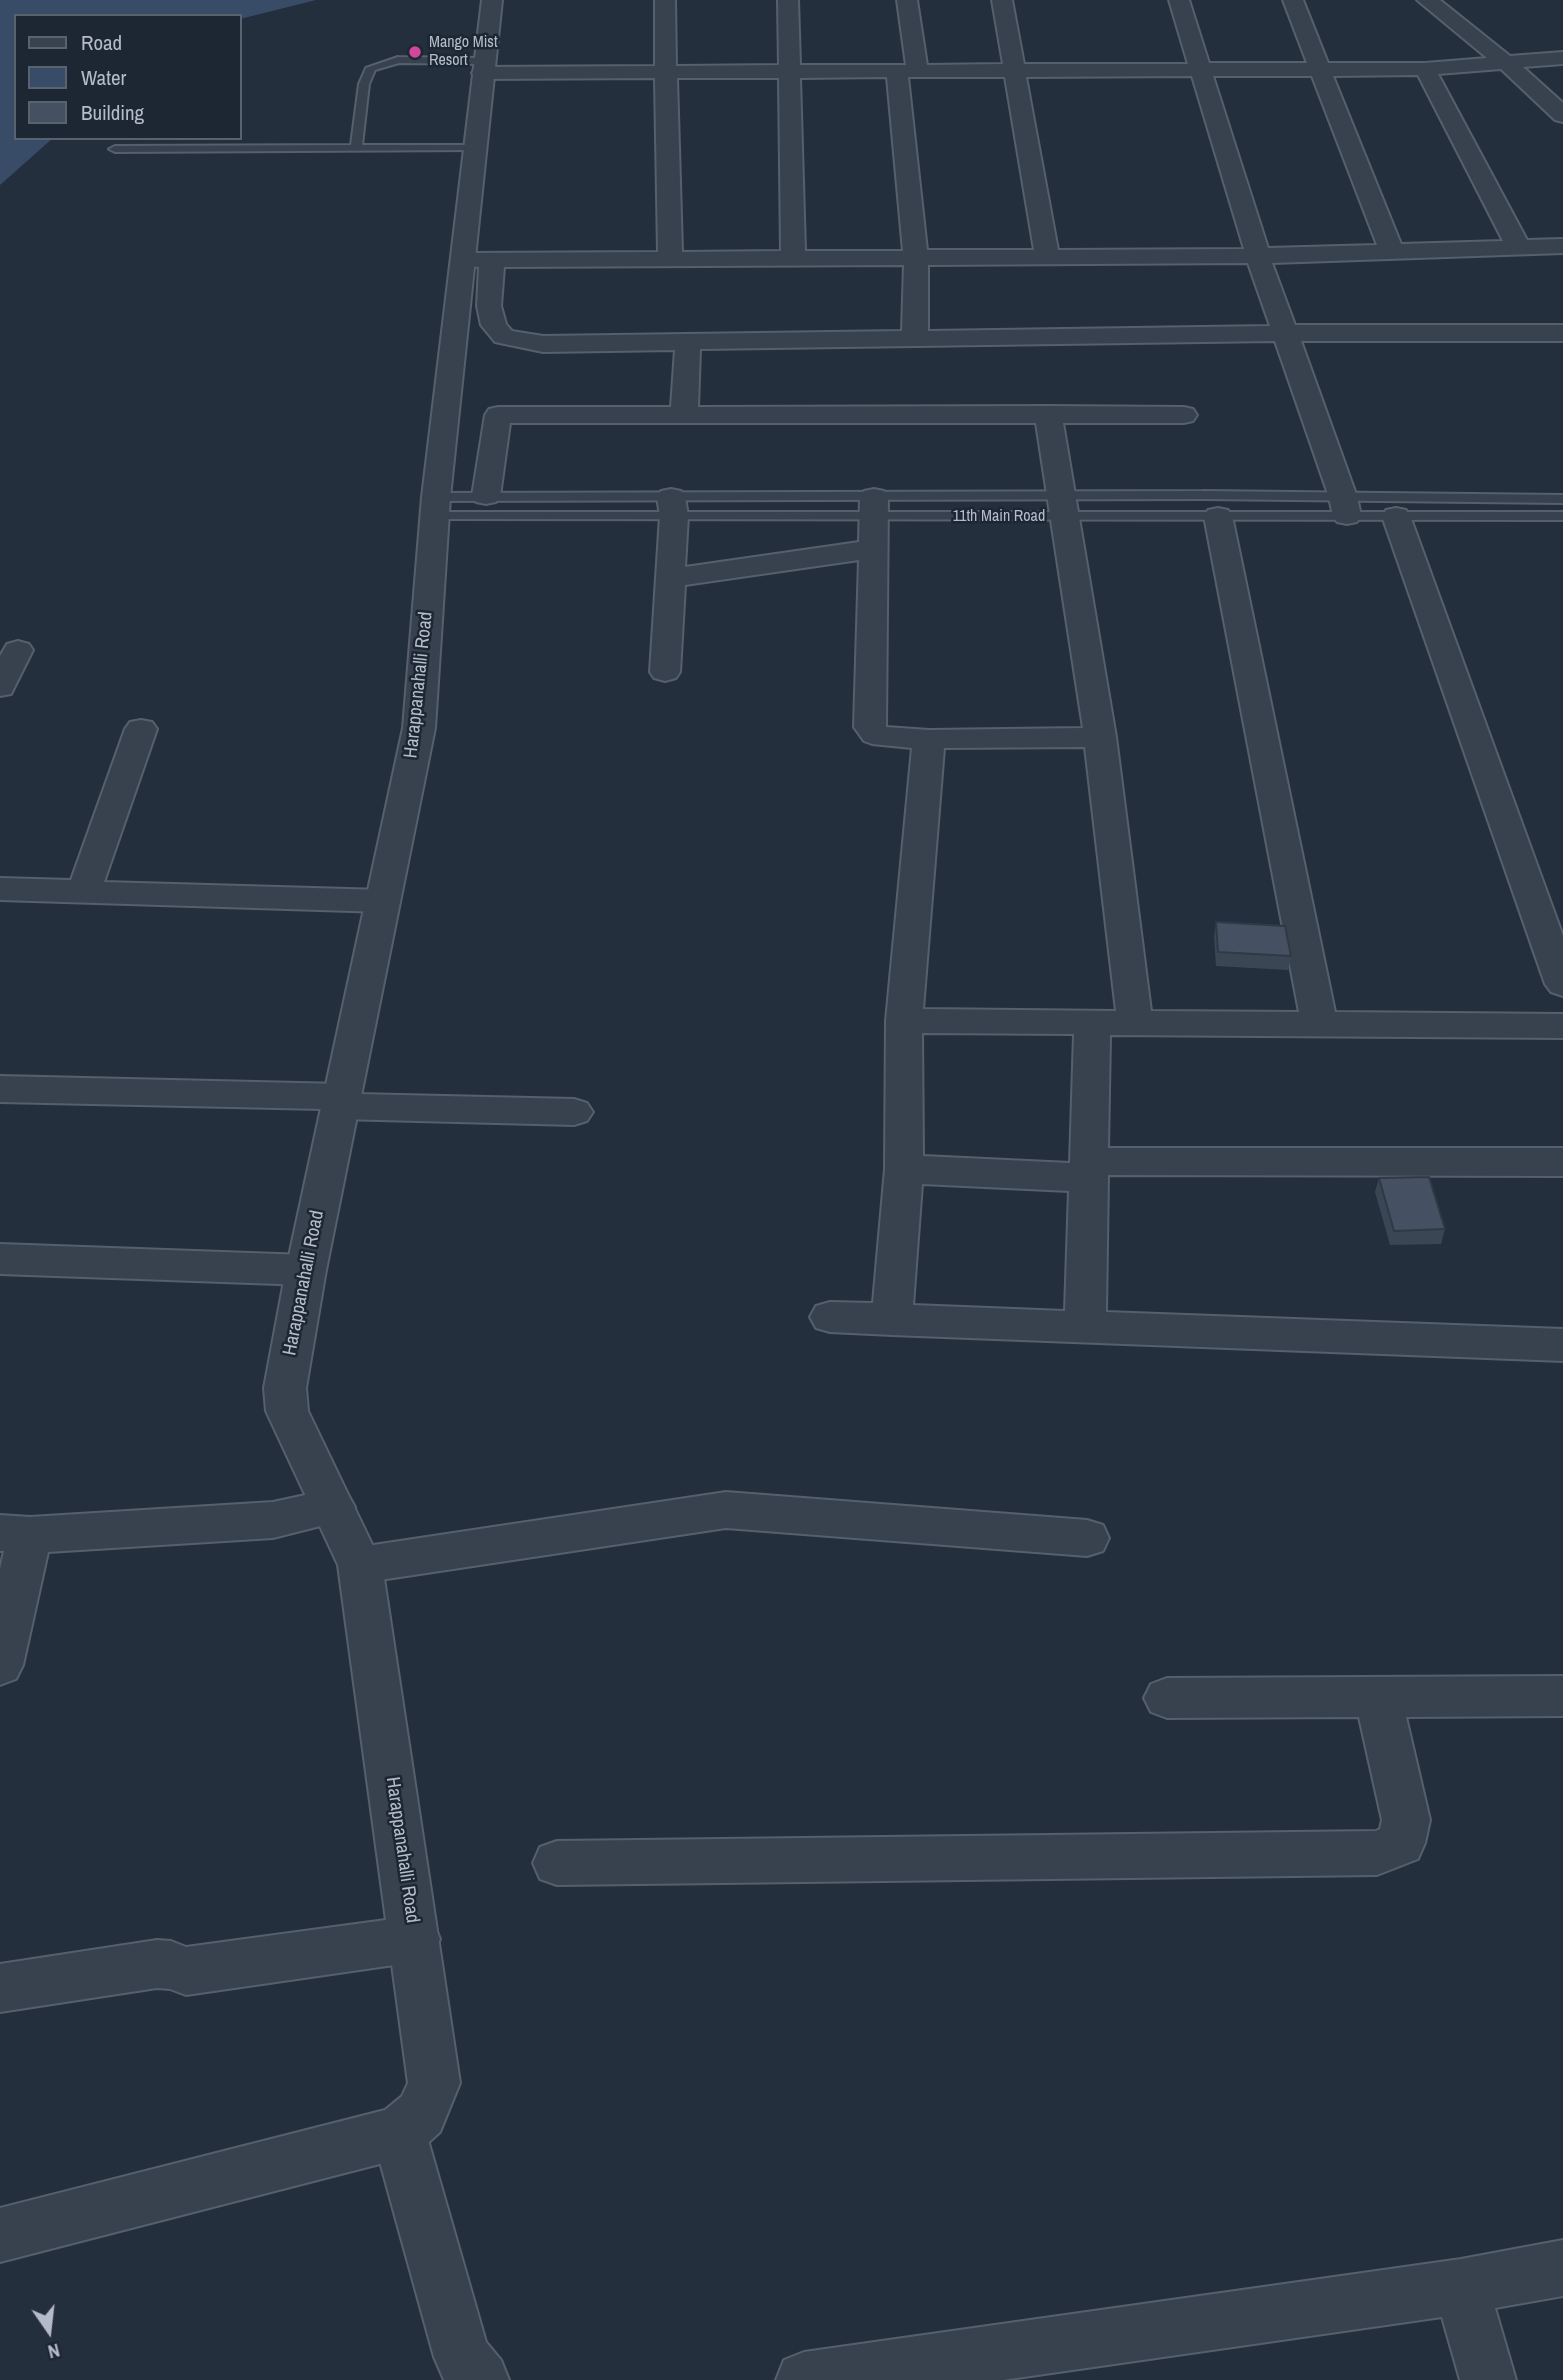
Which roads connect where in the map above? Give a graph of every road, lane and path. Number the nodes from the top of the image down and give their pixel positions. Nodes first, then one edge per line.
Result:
1 (492, 0) edge
2 (665, 0) edge
3 (788, 0) edge
4 (907, 0) edge
5 (1002, 0) edge
6 (1179, 0) edge
7 (1293, 0) edge
8 (1427, 0) edge
9 (1563, 58) edge
10 (1505, 62) junction
11 (484, 67) junction
12 (1200, 68) junction
13 (1318, 68) junction
14 (1013, 69) junction
15 (1425, 69) junction
16 (907, 70) junction
17 (791, 71) junction
18 (666, 72) junction
19 (1563, 115) edge
20 (356, 148) junction
21 (474, 148) junction
22 (115, 149) dead end
23 (1563, 246) edge
24 (1518, 248) junction
25 (1392, 252) junction
26 (1258, 256) junction
27 (1047, 257) junction
28 (916, 258) junction
29 (670, 259) junction
30 (793, 259) junction
31 (476, 260) junction
32 (1563, 332) edge
33 (1286, 333) junction
34 (915, 340) junction
35 (688, 343) junction
36 (684, 414) junction
37 (1048, 414) junction
38 (1184, 415) dead end
39 (486, 496) junction
40 (1563, 499) edge
41 (435, 506) junction
42 (1345, 506) junction
43 (673, 507) junction
44 (874, 507) junction
45 (1064, 507) junction
46 (1218, 516) junction
47 (1396, 516) junction
48 (1563, 516) edge
49 (872, 549) junction
50 (670, 578) junction
51 (18, 650) dead end
52 (666, 672) dead end
53 (0, 687) edge
54 (141, 729) dead end
55 (1100, 737) junction
56 (929, 739) junction
57 (0, 889) edge
58 (84, 891) junction
59 (383, 901) junction
60 (1563, 984) edge
61 (904, 1021) junction
62 (1092, 1022) junction
63 (1135, 1022) junction
64 (1320, 1024) junction
65 (1563, 1026) edge
66 (0, 1089) edge
67 (341, 1102) junction
68 (574, 1112) dead end
69 (1562, 1166) edge
70 (904, 1169) junction
71 (1089, 1169) junction
72 (0, 1259) edge
73 (306, 1270) junction
74 (830, 1317) dead end
75 (892, 1320) junction
76 (1085, 1327) junction
77 (1563, 1345) edge
78 (333, 1507) junction
79 (15, 1534) edge
80 (1087, 1538) dead end
81 (360, 1565) junction
82 (0, 1665) edge
83 (1563, 1696) edge
84 (1378, 1697) junction
85 (1167, 1698) dead end
86 (558, 1863) dead end
87 (415, 1939) junction
88 (0, 1988) edge
89 (399, 2133) junction
90 (0, 2235) edge
91 (1563, 2268) edge
92 (1461, 2287) junction
93 (481, 2380) edge
94 (804, 2380) edge
95 (1488, 2380) edge

1 - 11 street, Harappanahalli Road
2 - 18 street
3 - 17 street
4 - 16 street
5 - 14 street
6 - 12 street
7 - 13 street
8 - 10 street
9 - 10 street
10 - 15 street
10 - 19 street
11 - 18 street
11 - 20 lane
11 - 21 street, Harappanahalli Road
12 - 13 street
12 - 14 street
12 - 26 street
13 - 15 street
13 - 25 street
14 - 16 street
14 - 27 street
15 - 24 street
16 - 17 street
16 - 28 street
17 - 18 street
17 - 30 street
18 - 29 street
20 - 21 lane
20 - 22 lane
21 - 31 street, Harappanahalli Road
23 - 24 street
24 - 25 street
25 - 26 street
26 - 27 street
26 - 33 street
27 - 28 street
28 - 30 street
28 - 34 street
29 - 30 street
29 - 31 street
31 - 35 street
31 - 41 street, Harappanahalli Road
32 - 33 street
33 - 34 street
33 - 42 street
34 - 35 street
35 - 36 street
36 - 37 street
36 - 39 street
37 - 38 street
37 - 45 street
39 - 41 lane, 11th Main Road
39 - 43 lane, 11th Main Road
40 - 42 lane, 11th Main Road
41 - 43 lane, 11th Main Road
41 - 59 street, Harappanahalli Road
42 - 45 lane, 11th Main Road
42 - 46 lane, 11th Main Road
42 - 47 lane, 11th Main Road
43 - 44 lane, 11th Main Road
43 - 44 lane, 11th Main Road
43 - 50 street
44 - 45 lane, 11th Main Road
44 - 45 lane, 11th Main Road
44 - 49 street
45 - 46 lane, 11th Main Road
45 - 55 street
46 - 64 street
47 - 48 lane, 11th Main Road
47 - 60 street
49 - 50 street
49 - 56 street
50 - 52 street
51 - 53 street
54 - 58 street
55 - 56 street
55 - 63 street
56 - 61 street
57 - 58 street
58 - 59 street
59 - 67 street, Harappanahalli Road
61 - 62 street
61 - 70 street
62 - 63 street
62 - 71 street
63 - 64 street
64 - 65 street
66 - 67 street
67 - 68 street
67 - 73 street, Harappanahalli Road
69 - 71 street
70 - 71 street
70 - 75 street
71 - 76 street
72 - 73 street
73 - 78 street, Harappanahalli Road
74 - 75 street
75 - 76 street
76 - 77 street
78 - 79 street
78 - 81 street, Harappanahalli Road
79 - 82 street
80 - 81 street
81 - 87 street, Harappanahalli Road
83 - 84 street
84 - 85 street
84 - 86 street
87 - 88 street
87 - 89 street, Harappanahalli Road
89 - 90 street
89 - 93 street
91 - 92 street
92 - 94 street
92 - 95 street

